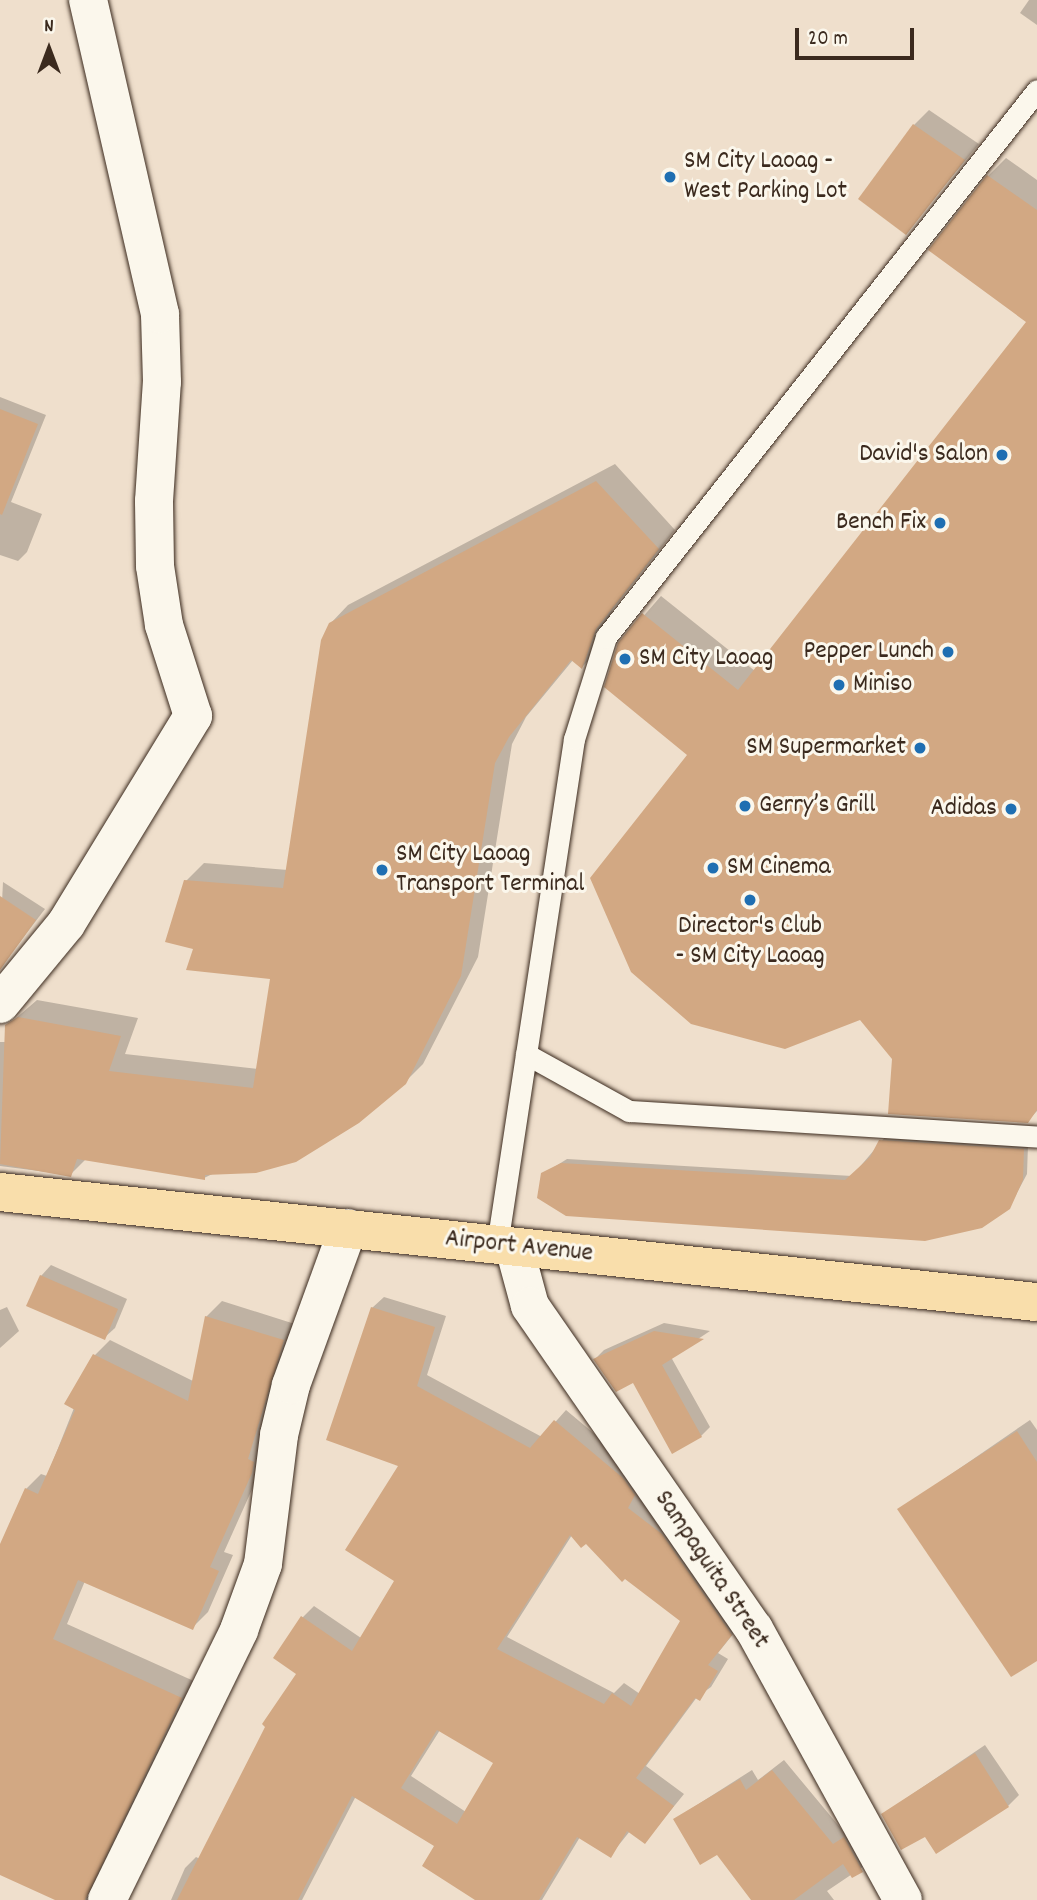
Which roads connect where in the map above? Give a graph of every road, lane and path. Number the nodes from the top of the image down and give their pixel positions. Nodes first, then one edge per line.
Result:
1 (88, 0) edge
2 (1037, 90) edge
3 (0, 1004) edge
4 (526, 1054) junction
5 (1037, 1137) edge
6 (0, 1192) edge
7 (348, 1228) junction
8 (505, 1246) junction
9 (1037, 1302) edge
10 (107, 1900) edge
11 (903, 1900) edge

1 - 3 street
2 - 4 lane
4 - 5 lane
4 - 8 lane
6 - 7 main road, Airport Avenue
7 - 8 main road, Airport Avenue
7 - 10 street
8 - 9 main road, Airport Avenue
8 - 11 street, Sampaguita Street

